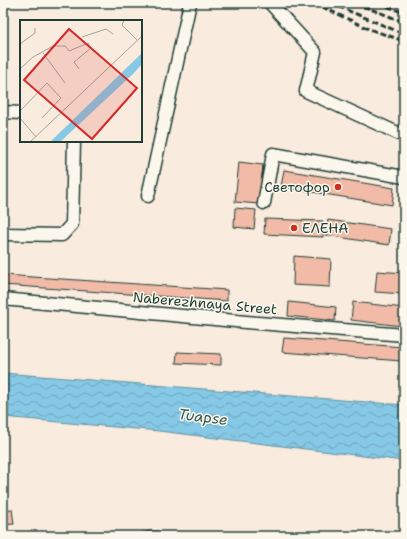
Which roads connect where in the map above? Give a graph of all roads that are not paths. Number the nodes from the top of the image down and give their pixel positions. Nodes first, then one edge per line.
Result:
1 (190, 3) edge
2 (270, 3) edge
3 (3, 112) edge
4 (20, 113) edge
5 (404, 136) edge
6 (74, 142) edge
7 (404, 177) edge
8 (148, 196) dead end
9 (264, 203) dead end
10 (3, 234) edge
11 (3, 299) edge
12 (404, 335) edge

1 - 8 street
2 - 5 street
3 - 4 street
6 - 10 street
7 - 9 street
11 - 12 street, Naberezhnaya Street

